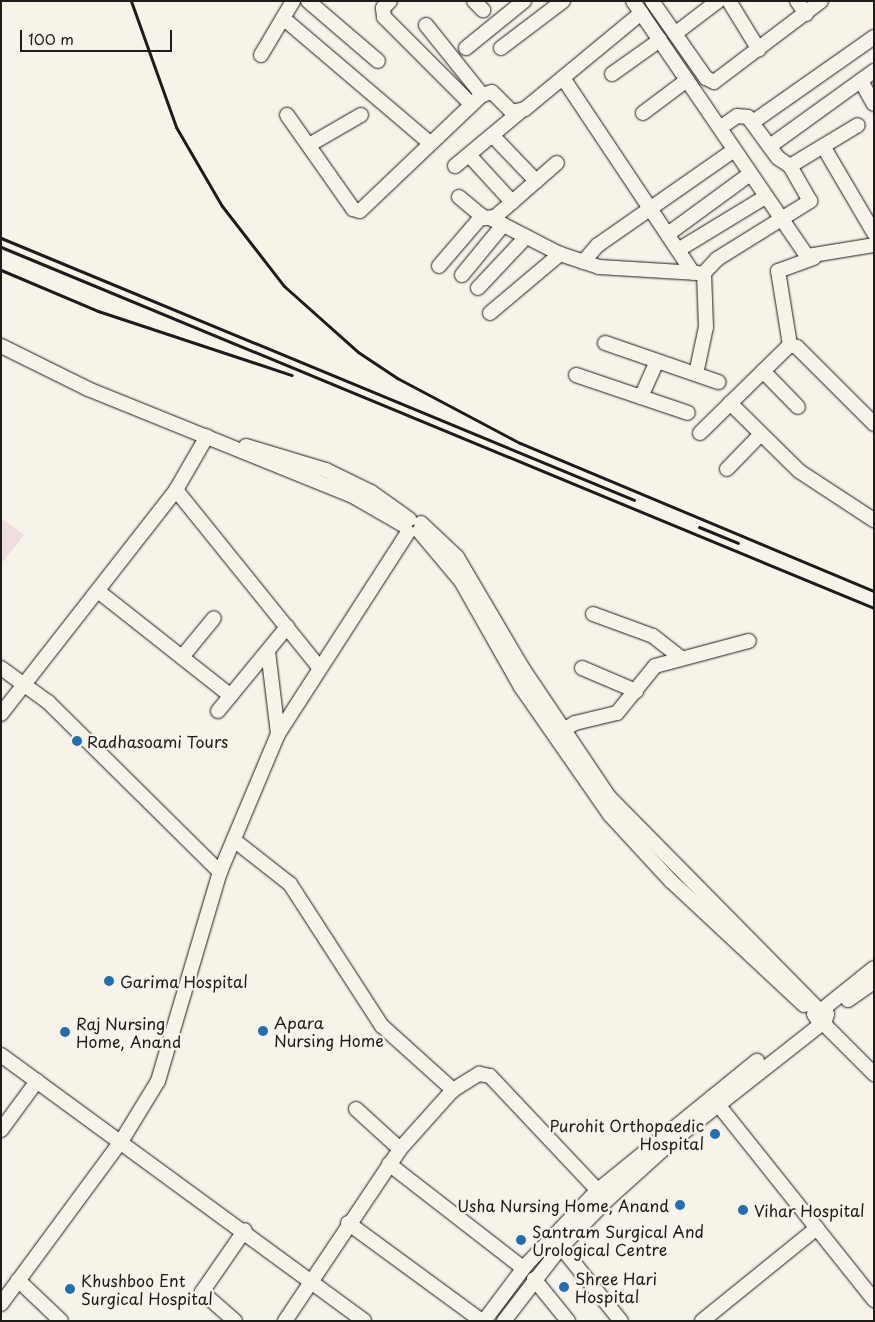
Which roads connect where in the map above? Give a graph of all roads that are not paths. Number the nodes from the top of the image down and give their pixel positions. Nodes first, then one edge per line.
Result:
1 (293, 1) edge
2 (308, 1) edge
3 (390, 1) edge
4 (524, 1) edge
5 (563, 1) edge
6 (652, 1) edge
7 (718, 1) edge
8 (729, 1) edge
9 (797, 1) edge
10 (821, 1) edge
11 (636, 4) edge
12 (806, 14) junction
13 (283, 18) junction
14 (426, 25) dead end
15 (676, 33) junction
16 (874, 37) edge
17 (660, 40) junction
18 (466, 48) dead end
19 (501, 48) dead end
20 (760, 50) junction
21 (262, 55) dead end
22 (378, 61) dead end
23 (874, 71) edge
24 (612, 74) dead end
25 (563, 78) junction
26 (687, 80) junction
27 (861, 81) junction
28 (482, 95) junction
29 (471, 104) junction
30 (874, 104) edge
31 (521, 111) junction
32 (643, 113) dead end
33 (361, 114) dead end
34 (287, 115) dead end
35 (753, 122) junction
36 (858, 124) dead end
37 (720, 128) junction
38 (492, 135) junction
39 (432, 144) junction
40 (308, 145) junction
41 (770, 146) junction
42 (823, 146) junction
43 (734, 150) junction
44 (469, 155) junction
45 (556, 163) dead end
46 (455, 166) dead end
47 (790, 166) junction
48 (750, 174) junction
49 (536, 181) junction
50 (459, 197) dead end
51 (765, 197) junction
52 (512, 202) junction
53 (650, 208) junction
54 (486, 217) junction
55 (780, 219) junction
56 (502, 225) junction
57 (874, 233) edge
58 (668, 234) junction
59 (526, 237) junction
60 (874, 245) edge
61 (678, 250) junction
62 (560, 254) junction
63 (814, 258) junction
64 (583, 262) junction
65 (439, 266) dead end
66 (699, 273) junction
67 (462, 275) dead end
68 (478, 288) dead end
69 (490, 313) dead end
70 (606, 343) dead end
71 (790, 345) junction
72 (1, 346) edge
73 (657, 361) junction
74 (763, 371) junction
75 (696, 374) junction
76 (576, 375) dead end
77 (718, 382) dead end
78 (641, 397) junction
79 (730, 403) junction
80 (798, 407) dead end
81 (688, 414) dead end
82 (874, 424) edge
83 (700, 433) dead end
84 (760, 435) junction
85 (207, 436) junction
86 (727, 469) dead end
87 (176, 490) junction
88 (874, 520) edge
89 (412, 526) junction
90 (98, 591) junction
91 (593, 614) dead end
92 (214, 618) dead end
93 (287, 627) junction
94 (749, 641) dead end
95 (268, 651) junction
96 (182, 657) junction
97 (681, 658) junction
98 (319, 667) junction
99 (1, 668) edge
100 (582, 668) dead end
101 (22, 684) junction
102 (636, 691) junction
103 (230, 696) junction
104 (218, 711) dead end
105 (1, 714) edge
106 (558, 733) junction
107 (278, 734) junction
108 (234, 840) junction
109 (220, 872) junction
110 (874, 968) edge
111 (874, 982) edge
112 (821, 1016) junction
113 (1, 1055) edge
114 (874, 1060) edge
115 (874, 1074) edge
116 (37, 1081) junction
117 (453, 1090) junction
118 (715, 1100) junction
119 (356, 1109) dead end
120 (1, 1130) edge
121 (122, 1140) junction
122 (400, 1149) junction
123 (389, 1164) junction
124 (602, 1195) junction
125 (348, 1224) junction
126 (817, 1228) junction
127 (244, 1230) junction
128 (560, 1247) junction
129 (523, 1268) junction
130 (534, 1279) junction
131 (18, 1280) junction
132 (312, 1282) junction
133 (874, 1300) edge
134 (1, 1304) edge
135 (61, 1321) edge
136 (235, 1321) edge
137 (285, 1321) edge
138 (364, 1321) edge
139 (483, 1321) edge
140 (504, 1321) edge
141 (568, 1321) edge
142 (621, 1321) edge
143 (702, 1321) edge

1 - 13 street
2 - 22 street
3 - 29 street
4 - 18 street
5 - 19 street
6 - 15 street
7 - 15 street
8 - 20 street
9 - 12 street
10 - 12 street
11 - 17 street
11 - 25 street
12 - 20 street
13 - 21 street
13 - 39 street
14 - 28 street
15 - 20 street
16 - 35 street
17 - 24 street
17 - 26 street
23 - 27 street
25 - 31 street
25 - 53 street
26 - 32 street
26 - 37 street
27 - 30 street
27 - 41 street
28 - 29 street
28 - 31 street
29 - 39 street
31 - 38 street
33 - 40 street
34 - 40 street
35 - 37 street
35 - 41 street
36 - 42 street
37 - 43 street
38 - 44 street
38 - 49 street
39 - 40 street
41 - 47 street
42 - 47 street
42 - 57 street
43 - 48 street
43 - 53 street
44 - 46 street
44 - 52 street
45 - 49 street
47 - 55 street
48 - 51 street
48 - 58 street
49 - 52 street
50 - 54 street
51 - 55 street
51 - 61 street
52 - 54 street
53 - 58 street
53 - 64 street
54 - 56 street
54 - 65 street
55 - 63 street
55 - 66 street
56 - 59 street
56 - 67 street
58 - 61 street
59 - 62 street
59 - 68 street
60 - 63 street
61 - 66 street
62 - 64 street
62 - 69 street
63 - 71 street
64 - 66 street
66 - 75 street
70 - 73 street
71 - 74 street
71 - 82 street
72 - 85 street
73 - 75 street
73 - 78 street
74 - 79 street
74 - 80 street
75 - 77 street
76 - 78 street
78 - 81 street
79 - 83 street
79 - 84 street
84 - 86 street
84 - 88 street
85 - 87 street
85 - 89 street
87 - 90 street
87 - 93 street
89 - 98 street
89 - 106 street
90 - 96 street
90 - 101 street
91 - 97 street
92 - 96 street
93 - 95 street
93 - 98 street
94 - 97 street
95 - 103 street
95 - 107 street
96 - 103 street
97 - 102 street
98 - 107 street
99 - 101 street
100 - 102 street
101 - 105 street
101 - 109 street
102 - 106 street
103 - 104 street
106 - 112 street
107 - 108 street
108 - 109 street
108 - 117 street
109 - 121 street
110 - 112 street
111 - 112 street
112 - 114 street
112 - 115 street
112 - 118 street
113 - 116 street
116 - 120 street
116 - 121 street
117 - 122 street
117 - 124 street
118 - 124 street
118 - 126 street
119 - 122 street
121 - 127 street
121 - 131 street
122 - 123 street
123 - 125 street
123 - 129 street
124 - 128 street
124 - 129 street
125 - 132 street
125 - 139 street
126 - 133 street
126 - 143 street
127 - 132 street
127 - 136 street
128 - 130 street
128 - 142 street
129 - 139 street
130 - 140 street
130 - 141 street
131 - 134 street
131 - 135 street
132 - 137 street
132 - 138 street

